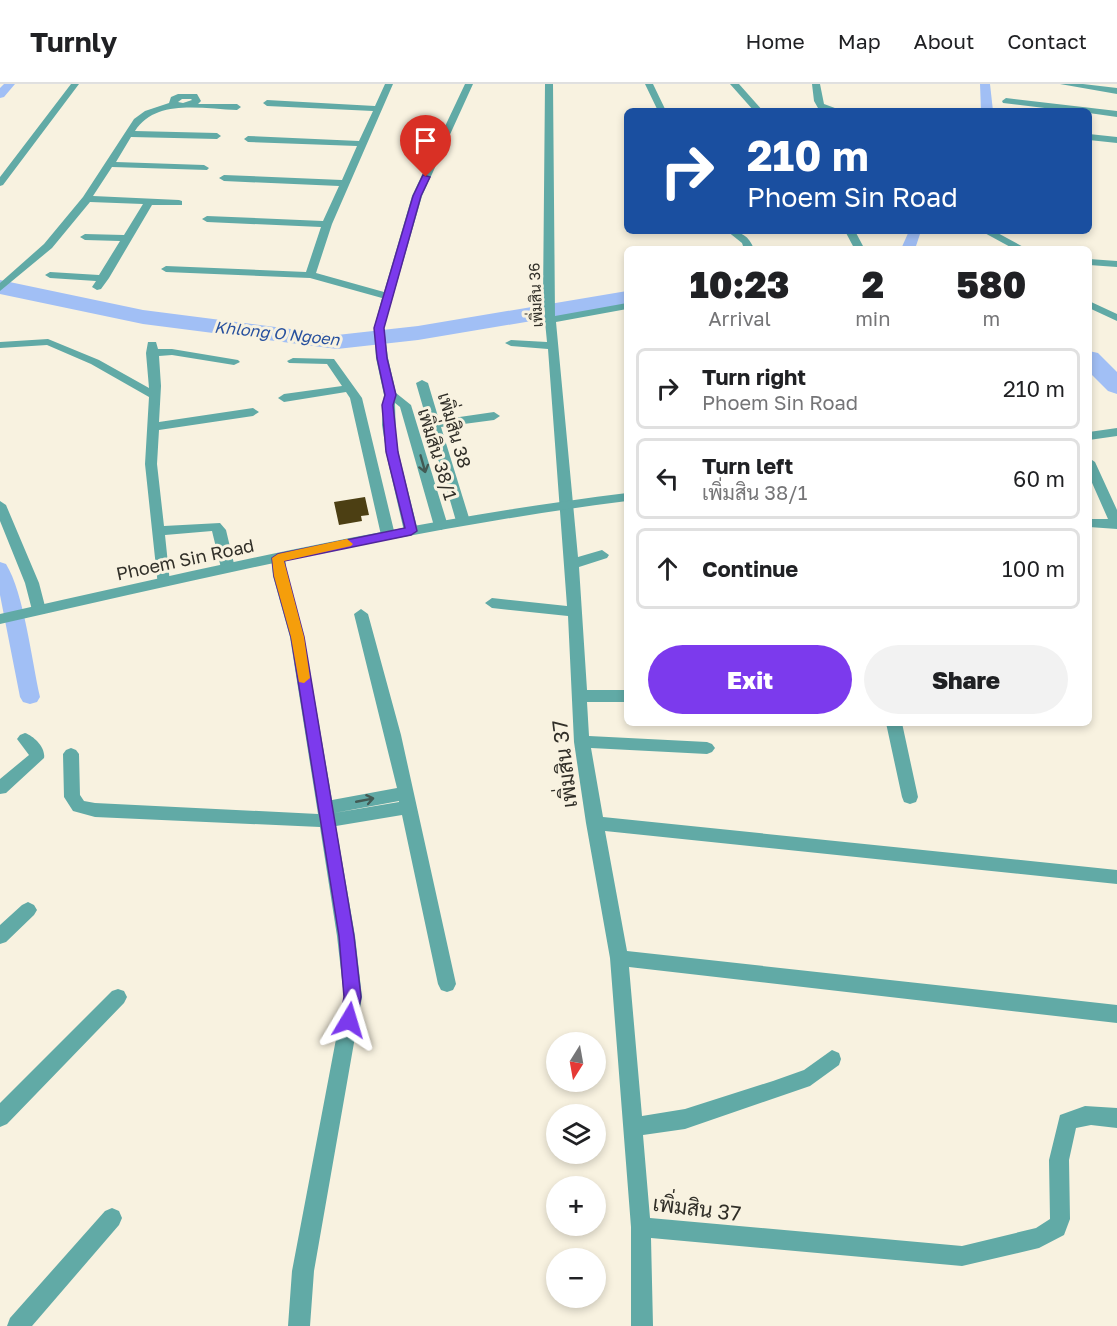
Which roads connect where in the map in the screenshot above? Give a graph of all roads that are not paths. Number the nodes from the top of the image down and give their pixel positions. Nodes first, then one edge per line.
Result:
1 (75, 84) edge
2 (197, 84) edge
3 (388, 84) edge
4 (469, 84) edge
5 (549, 84) edge
6 (650, 84) edge
7 (734, 84) edge
8 (816, 84) edge
9 (1117, 91) edge
10 (1068, 94) edge
11 (190, 96) junction
12 (1006, 101) dead end
13 (267, 103) dead end
14 (173, 104) junction
15 (188, 106) junction
16 (237, 107) dead end
17 (661, 108) edge
18 (756, 108) edge
19 (828, 108) edge
20 (378, 109) junction
21 (1117, 114) edge
22 (129, 134) junction
23 (217, 136) dead end
24 (1092, 137) edge
25 (248, 140) dead end
26 (1117, 140) edge
27 (362, 144) junction
28 (110, 164) junction
29 (204, 168) dead end
30 (224, 178) dead end
31 (0, 183) edge
32 (345, 183) junction
33 (87, 199) junction
34 (149, 202) junction
35 (179, 203) dead end
36 (207, 219) dead end
37 (327, 224) junction
38 (735, 234) edge
39 (852, 234) edge
40 (992, 234) edge
41 (85, 237) dead end
42 (127, 238) junction
43 (746, 246) edge
44 (858, 246) dead end
45 (1016, 246) edge
46 (1092, 262) edge
47 (1117, 264) edge
48 (166, 269) dead end
49 (50, 275) dead end
50 (292, 275) junction
51 (310, 275) junction
52 (0, 288) edge
53 (386, 300) junction
54 (1092, 306) edge
55 (624, 307) edge
56 (1117, 318) edge
57 (550, 319) junction
58 (511, 343) dead end
59 (0, 345) edge
60 (553, 346) junction
61 (293, 361) dead end
62 (234, 362) dead end
63 (422, 383) dead end
64 (351, 388) junction
65 (390, 395) junction
66 (154, 396) junction
67 (284, 398) dead end
68 (253, 412) dead end
69 (494, 416) dead end
70 (434, 424) junction
71 (153, 427) junction
72 (413, 430) junction
73 (390, 432) junction
74 (1117, 432) edge
75 (1092, 436) edge
76 (1092, 469) edge
77 (624, 497) edge
78 (566, 504) junction
79 (0, 505) edge
80 (463, 521) junction
81 (1092, 523) edge
82 (1117, 524) edge
83 (441, 526) junction
84 (158, 531) junction
85 (411, 531) junction
86 (388, 535) junction
87 (602, 555) dead end
88 (278, 558) junction
89 (572, 564) junction
90 (228, 568) junction
91 (163, 583) junction
92 (492, 603) dead end
93 (39, 610) junction
94 (574, 612) junction
95 (362, 614) dead end
96 (9, 616) edge
97 (580, 696) junction
98 (624, 696) edge
99 (895, 726) edge
100 (25, 739) dead end
101 (582, 741) junction
102 (707, 748) dead end
103 (72, 754) dead end
104 (0, 788) edge
105 (910, 798) dead end
106 (407, 800) junction
107 (326, 814) junction
108 (594, 823) junction
109 (1117, 877) edge
110 (28, 910) dead end
111 (0, 936) edge
112 (619, 957) junction
113 (447, 984) dead end
114 (118, 997) dead end
115 (1117, 1014) edge
116 (832, 1059) dead end
117 (0, 1117) edge
118 (1117, 1118) edge
119 (633, 1127) junction
120 (112, 1218) dead end
121 (641, 1227) junction
122 (18, 1326) edge
123 (299, 1326) edge
124 (642, 1326) edge

1 - 31 street
2 - 11 street
3 - 20 street
4 - 53 street
5 - 57 street, เพิ่มสิน 36
6 - 17 street
7 - 18 street
8 - 19 street
9 - 10 street
10 - 12 street
10 - 21 street
11 - 14 street
11 - 15 street
13 - 20 street
14 - 15 street
14 - 22 street
15 - 16 street
20 - 27 street
22 - 23 street
22 - 28 street
24 - 26 street
25 - 27 street
27 - 32 street
28 - 29 street
28 - 33 street
30 - 32 street
32 - 37 street
33 - 34 street
33 - 52 street
34 - 35 street
34 - 42 street
36 - 37 street
37 - 51 street
38 - 43 street
39 - 44 street
40 - 45 street
41 - 42 street
42 - 49 street
46 - 47 street
48 - 50 street
50 - 51 street
50 - 53 street
51 - 53 street
53 - 65 street
54 - 56 street
55 - 57 street
57 - 60 street, เพิ่มสิน 36
58 - 60 street
59 - 66 street
60 - 78 street, เพิ่มสิน 36
61 - 64 street
62 - 66 street
63 - 70 street, เพิ่มสิน 38
64 - 67 street
64 - 86 street
65 - 72 street, เพิ่มสิน 38/1
65 - 73 street, เพิ่มสิน 38/1
66 - 71 street
68 - 71 street
69 - 70 street
70 - 80 street, เพิ่มสิน 38
71 - 84 street
72 - 73 street
72 -> 83 street, เพิ่มสิน 38/1
73 - 85 street, เพิ่มสิน 38/1
74 - 75 street
76 - 82 street
77 - 78 street, Phoem Sin Road
78 - 80 street, Phoem Sin Road
78 - 89 street, เพิ่มสิน 37
79 - 93 street
80 - 83 street, Phoem Sin Road
81 - 82 street
83 - 85 street, Phoem Sin Road
84 - 90 street
84 - 91 street
85 - 86 street, Phoem Sin Road
86 - 88 street, Phoem Sin Road
87 - 89 street
88 - 90 street, Phoem Sin Road
88 - 107 street
89 - 94 street, เพิ่มสิน 37
90 - 91 street, Phoem Sin Road
91 - 93 street, Phoem Sin Road
92 - 94 street
93 - 96 street, Phoem Sin Road
94 - 97 street, เพิ่มสิน 37
95 - 106 street
97 - 98 street
97 - 101 street, เพิ่มสิน 37
99 - 105 street
100 - 104 street
101 - 102 street
101 - 108 street, เพิ่มสิน 37
103 - 107 street
106 - 107 street
106 - 113 street
107 - 123 street
108 - 109 street
108 - 112 street, เพิ่มสิน 37
110 - 111 street
112 - 115 street
112 - 119 street, เพิ่มสิน 37
114 - 117 street
116 - 119 street
118 - 121 street, เพิ่มสิน 37
119 - 121 street, เพิ่มสิน 37
120 - 122 street
121 - 124 street

